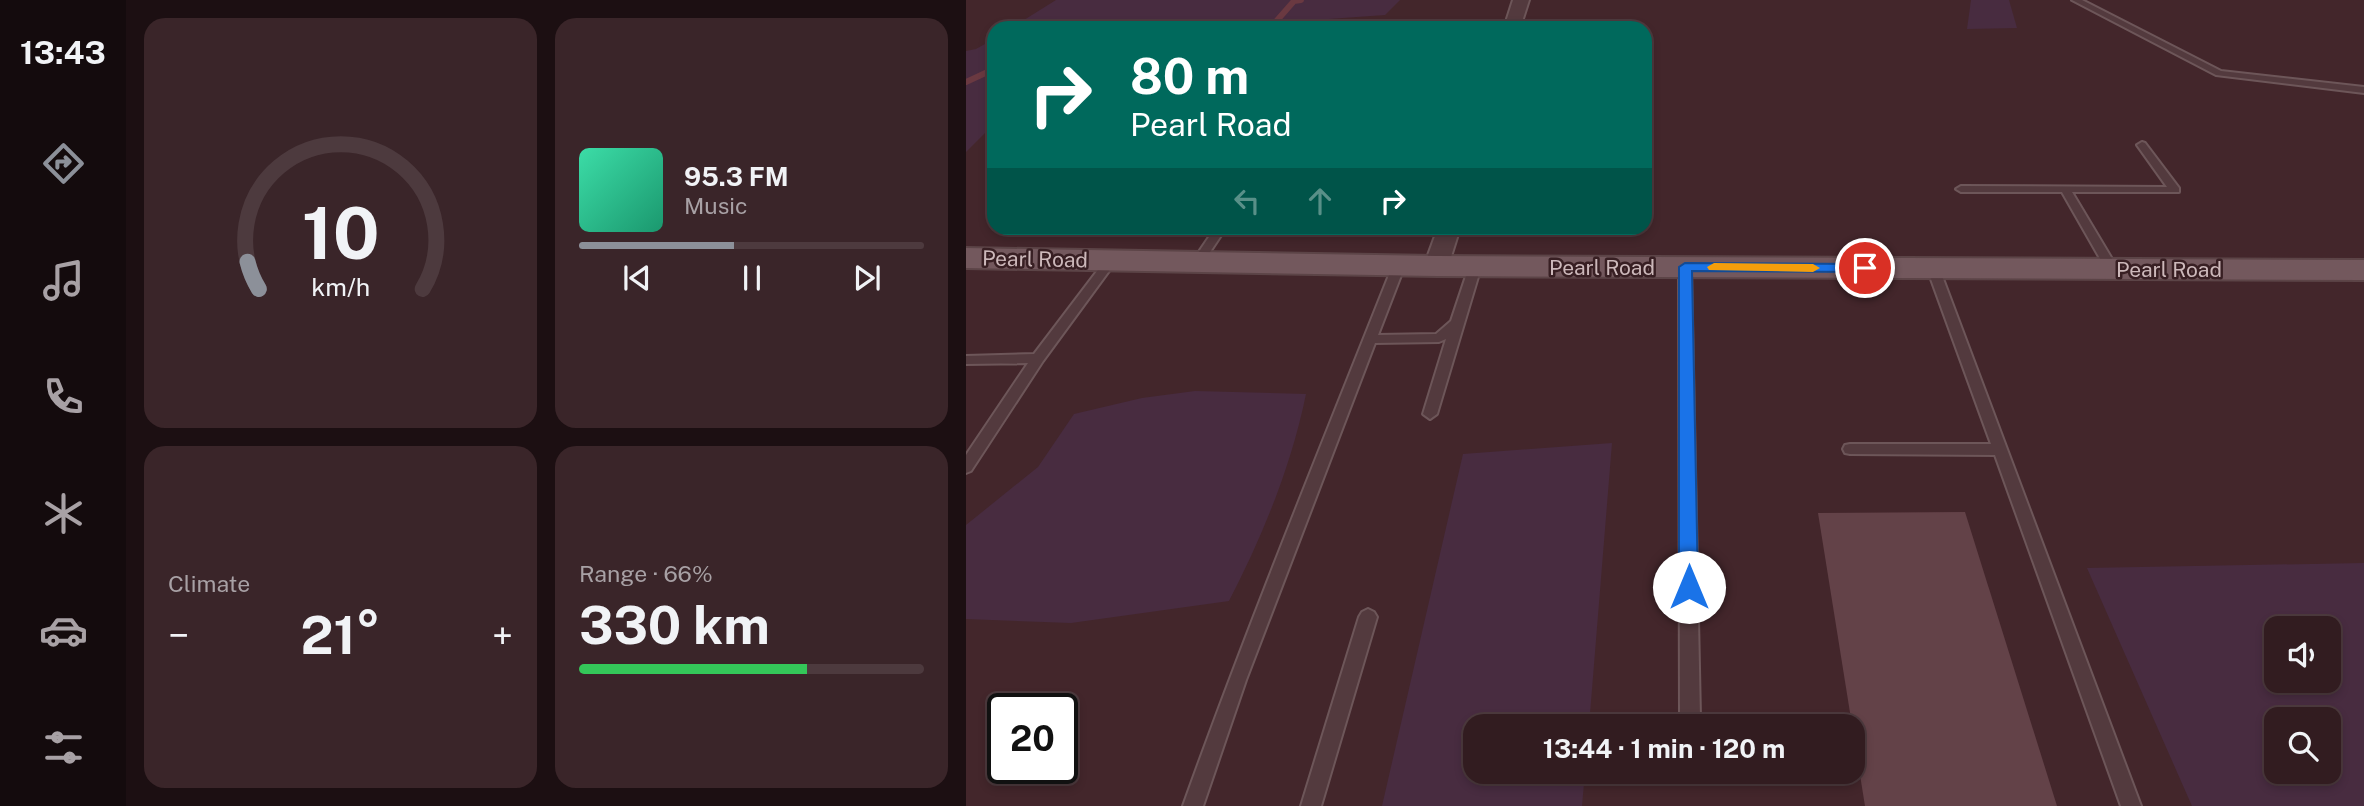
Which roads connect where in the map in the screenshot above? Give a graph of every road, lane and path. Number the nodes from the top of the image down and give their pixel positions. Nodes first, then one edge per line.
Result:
1 (1521, 0) edge
2 (2076, 0) edge
3 (1514, 21) edge
4 (2364, 90) edge
5 (2142, 145) dead end
6 (1961, 189) dead end
7 (2065, 189) junction
8 (1215, 235) edge
9 (1447, 235) edge
10 (966, 258) edge
11 (1111, 260) junction
12 (1198, 262) junction
13 (1399, 265) junction
14 (1436, 266) junction
15 (1475, 267) junction
16 (1685, 267) junction
17 (1933, 268) junction
18 (2112, 269) junction
19 (2364, 270) edge
20 (1457, 323) junction
21 (1369, 339) junction
22 (1038, 358) junction
23 (966, 360) edge
24 (1430, 414) dead end
25 (1850, 449) dead end
26 (1998, 450) junction
27 (966, 467) edge
28 (1368, 617) dead end
29 (1690, 714) edge
30 (1193, 806) edge
31 (1311, 806) edge
32 (2130, 806) edge

1 - 3 street
2 - 4 lane
5 - 7 lane
6 - 7 lane
7 - 18 lane
8 - 12 lane
9 - 14 street
10 - 11 main road, Pearl Road
11 - 12 main road, Pearl Road
11 - 22 lane
12 - 13 main road, Pearl Road
13 - 14 main road, Pearl Road
13 - 21 lane
14 - 15 main road, Pearl Road
15 - 16 main road, Pearl Road
15 - 20 lane
16 - 17 main road, Pearl Road
16 - 29 lane
17 - 18 main road, Pearl Road
17 - 26 lane
18 - 19 main road, Pearl Road
20 - 21 lane
20 - 24 lane
21 - 30 lane
22 - 23 lane
22 - 27 lane
25 - 26 lane
26 - 32 lane
28 - 31 lane

